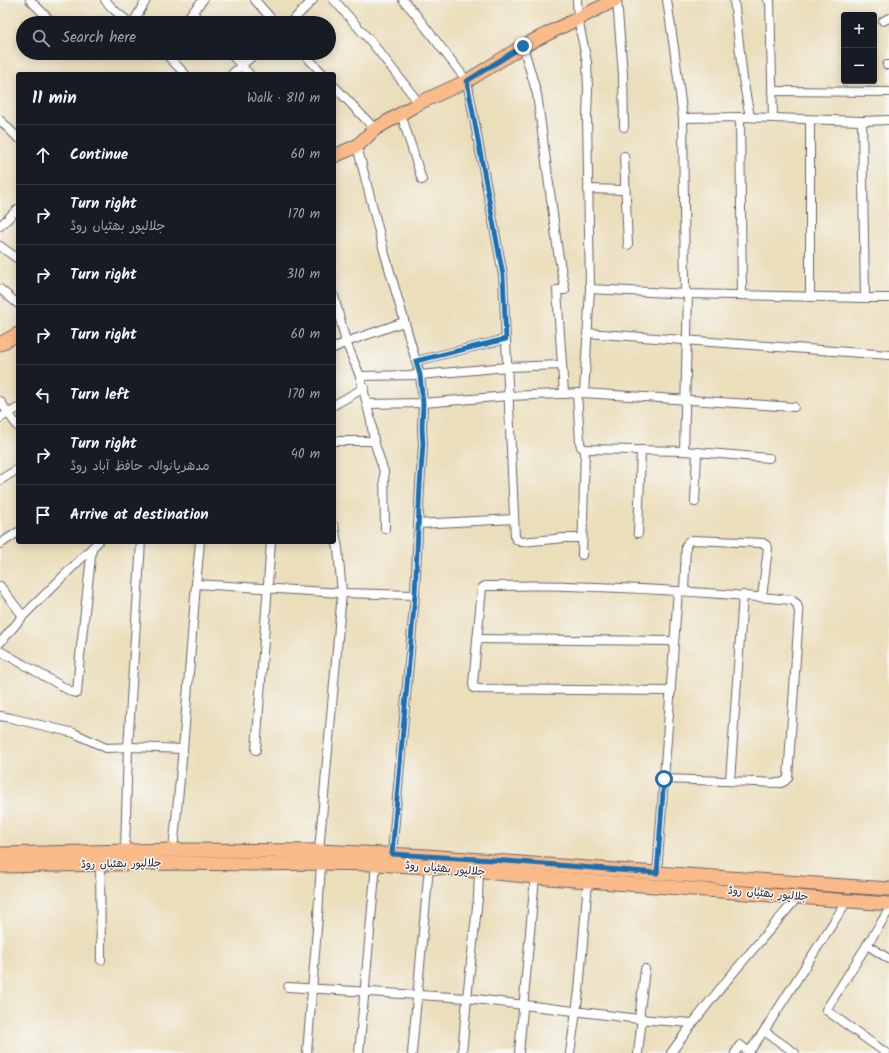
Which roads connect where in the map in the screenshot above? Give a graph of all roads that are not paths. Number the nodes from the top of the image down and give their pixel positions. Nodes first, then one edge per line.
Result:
1 (30, 0) edge
2 (105, 0) edge
3 (146, 0) edge
4 (203, 0) edge
5 (255, 0) edge
6 (313, 0) edge
7 (334, 0) edge
8 (403, 0) edge
9 (577, 0) edge
10 (667, 0) edge
11 (734, 0) edge
12 (768, 0) edge
13 (612, 1) edge
14 (192, 12) junction
15 (46, 16) edge
16 (122, 16) edge
17 (136, 16) edge
18 (189, 16) edge
19 (196, 16) edge
20 (269, 16) edge
21 (297, 16) edge
22 (578, 19) junction
23 (523, 46) junction
24 (172, 60) edge
25 (236, 60) edge
26 (248, 60) edge
27 (310, 60) edge
28 (241, 66) junction
29 (183, 72) edge
30 (234, 72) edge
31 (247, 72) edge
32 (321, 72) edge
33 (467, 81) junction
34 (336, 88) edge
35 (772, 91) junction
36 (889, 92) edge
37 (419, 103) junction
38 (401, 114) junction
39 (740, 117) junction
40 (750, 117) junction
41 (683, 118) junction
42 (773, 118) junction
43 (0, 120) edge
44 (810, 120) junction
45 (889, 120) edge
46 (862, 122) junction
47 (624, 127) dead end
48 (374, 129) junction
49 (16, 136) edge
50 (357, 146) junction
51 (336, 155) edge
52 (624, 156) dead end
53 (422, 180) dead end
54 (588, 189) junction
55 (625, 190) junction
56 (16, 211) edge
57 (0, 226) edge
58 (628, 245) dead end
59 (0, 246) edge
60 (16, 258) edge
61 (0, 289) edge
62 (590, 289) junction
63 (688, 294) junction
64 (742, 295) junction
65 (810, 297) junction
66 (865, 298) junction
67 (889, 298) edge
68 (16, 302) edge
69 (336, 304) edge
70 (404, 322) junction
71 (587, 333) junction
72 (16, 335) edge
73 (506, 339) junction
74 (687, 341) junction
75 (346, 342) junction
76 (0, 344) edge
77 (336, 347) edge
78 (889, 355) edge
79 (416, 361) junction
80 (562, 365) junction
81 (507, 367) junction
82 (420, 375) junction
83 (360, 376) junction
84 (364, 388) junction
85 (581, 393) junction
86 (564, 394) junction
87 (508, 396) junction
88 (686, 401) junction
89 (0, 402) edge
90 (423, 403) junction
91 (336, 404) edge
92 (367, 404) junction
93 (794, 407) dead end
94 (16, 409) edge
95 (9, 413) junction
96 (0, 418) edge
97 (16, 424) edge
98 (336, 441) edge
99 (374, 441) junction
100 (585, 449) junction
101 (641, 450) junction
102 (684, 452) junction
103 (697, 452) junction
104 (769, 458) dead end
105 (16, 470) edge
106 (0, 480) edge
107 (695, 502) dead end
108 (514, 519) junction
109 (418, 524) junction
110 (385, 529) dead end
111 (16, 533) edge
112 (638, 533) dead end
113 (336, 538) edge
114 (582, 538) junction
115 (0, 544) edge
116 (96, 544) edge
117 (142, 544) edge
118 (200, 544) edge
119 (271, 544) edge
120 (582, 555) dead end
121 (196, 584) junction
122 (0, 586) edge
123 (267, 588) junction
124 (681, 591) junction
125 (342, 593) junction
126 (415, 595) junction
127 (744, 595) junction
128 (762, 597) junction
129 (23, 616) junction
130 (478, 639) junction
131 (674, 641) junction
132 (0, 643) edge
133 (0, 651) edge
134 (671, 691) junction
135 (0, 716) edge
136 (128, 748) junction
137 (183, 749) junction
138 (256, 750) dead end
139 (664, 779) junction
140 (730, 781) junction
141 (173, 850) junction
142 (125, 851) junction
143 (0, 854) edge
144 (392, 854) junction
145 (320, 857) junction
146 (100, 864) junction
147 (376, 864) junction
148 (0, 866) edge
149 (429, 867) junction
150 (479, 872) junction
151 (657, 873) junction
152 (534, 877) junction
153 (588, 881) junction
154 (889, 889) edge
155 (798, 897) junction
156 (847, 901) junction
157 (889, 904) edge
158 (889, 910) edge
159 (867, 945) junction
160 (889, 959) edge
161 (101, 960) dead end
162 (645, 969) dead end
163 (288, 988) dead end
164 (311, 989) junction
165 (365, 992) junction
166 (417, 995) junction
167 (467, 998) junction
168 (523, 1005) junction
169 (576, 1011) junction
170 (640, 1018) junction
171 (692, 1023) junction
172 (764, 1031) junction
173 (306, 1053) edge
174 (359, 1053) edge
175 (412, 1053) edge
176 (462, 1053) edge
177 (519, 1053) edge
178 (570, 1053) edge
179 (638, 1053) edge
180 (671, 1053) edge
181 (735, 1053) edge
182 (795, 1053) edge
183 (886, 1053) edge

1 - 15 street
2 - 16 street
3 - 17 street
4 - 14 street
5 - 20 street
6 - 21 street
7 - 37 street
8 - 33 street
9 - 22 street
10 - 41 street
11 - 40 street
12 - 35 street
13 - 22 main road
13 - 47 street
14 - 18 street
14 - 19 street
22 - 23 main road
22 - 54 street
23 - 33 main road
23 - 80 street
24 - 29 street
25 - 28 street
26 - 28 street
27 - 32 street
28 - 30 street
28 - 31 street
33 - 37 main road
33 - 73 street
34 - 48 street
35 - 36 street
35 - 42 street
37 - 38 main road
38 - 48 main road
38 - 53 street
39 - 40 street
39 - 41 street
39 - 64 street
40 - 42 street
41 - 63 street
42 - 44 street
43 - 49 street
44 - 46 street
44 - 65 street
45 - 46 street
46 - 66 street
48 - 50 main road
50 - 51 main road
50 - 70 street
52 - 55 street
54 - 55 street
54 - 62 street
55 - 58 street
56 - 57 street
59 - 60 street
61 - 68 street
62 - 63 street
62 - 71 street
63 - 64 street
63 - 74 street
64 - 65 street
65 - 66 street
66 - 67 street
69 - 75 street
70 - 75 street
70 - 79 street
71 - 74 street
71 - 85 street
72 - 76 main road
73 - 79 street
73 - 81 street
74 - 78 street
74 - 88 street
75 - 77 street
75 - 83 street
79 - 82 street
80 - 81 street
80 - 86 street
81 - 82 street
81 - 87 street
82 - 83 street
82 - 90 street
83 - 84 street
84 - 91 street
84 - 92 street
85 - 86 street
85 - 88 street
85 - 100 street
86 - 87 street
87 - 90 street
87 - 108 street
88 - 93 street
88 - 102 street
89 - 95 street
90 - 92 street
90 - 109 street
92 - 99 street
94 - 95 street
95 - 96 street
95 - 97 street
98 - 99 street
99 - 110 street
100 - 101 street
100 - 114 street
101 - 102 street
101 - 112 street
102 - 103 street
103 - 104 street
103 - 107 street
105 - 106 street
108 - 109 street
108 - 114 street
109 - 126 street
111 - 115 street
113 - 125 street
114 - 120 street
116 - 129 street
116 - 133 street
117 - 136 street
118 - 121 street
119 - 123 street
121 - 123 street
121 - 137 street
122 - 129 street
123 - 125 street
123 - 138 street
124 - 127 street
124 - 128 street
124 - 130 street
124 - 131 street
125 - 126 street
125 - 145 street
126 - 144 street
127 - 128 street
127 - 140 street
128 - 140 street
129 - 132 street
130 - 131 street
130 - 134 street
131 - 134 street
134 - 139 street
135 - 136 street
136 - 137 street
136 - 142 street
137 - 141 street
139 - 140 street
139 - 151 street
141 - 142 main road, جلالپور بھٹیاں روڈ
141 - 145 main road, جلالپور بھٹیاں روڈ
142 - 143 main road, جلالپور بھٹیاں روڈ
144 - 145 main road, جلالپور بھٹیاں روڈ
144 - 151 main road, جلالپور بھٹیاں روڈ
145 - 146 main road, جلالپور بھٹیاں روڈ
145 - 147 main road, جلالپور بھٹیاں روڈ
145 - 164 street
146 - 148 main road, جلالپور بھٹیاں روڈ
146 - 161 street
147 - 149 main road, جلالپور بھٹیاں روڈ
147 - 165 street
149 - 150 main road, جلالپور بھٹیاں روڈ
149 - 166 street
150 - 152 main road, جلالپور بھٹیاں روڈ
150 - 167 street
151 - 154 main road, جلالپور بھٹیاں روڈ
152 - 153 main road, جلالپور بھٹیاں روڈ
152 - 168 street
153 - 155 main road, جلالپور بھٹیاں روڈ
153 - 169 street
155 - 156 main road, جلالپور بھٹیاں روڈ
155 - 171 street
156 - 157 main road, جلالپور بھٹیاں روڈ
156 - 172 street
158 - 159 street
159 - 160 street
159 - 183 street
162 - 170 street
163 - 164 street
164 - 165 street
164 - 173 street
165 - 166 street
165 - 174 street
166 - 167 street
166 - 175 street
167 - 168 street
167 - 176 street
168 - 169 street
168 - 177 street
169 - 170 street
169 - 178 street
170 - 171 street
170 - 179 street
171 - 180 street
172 - 181 street
172 - 182 street

